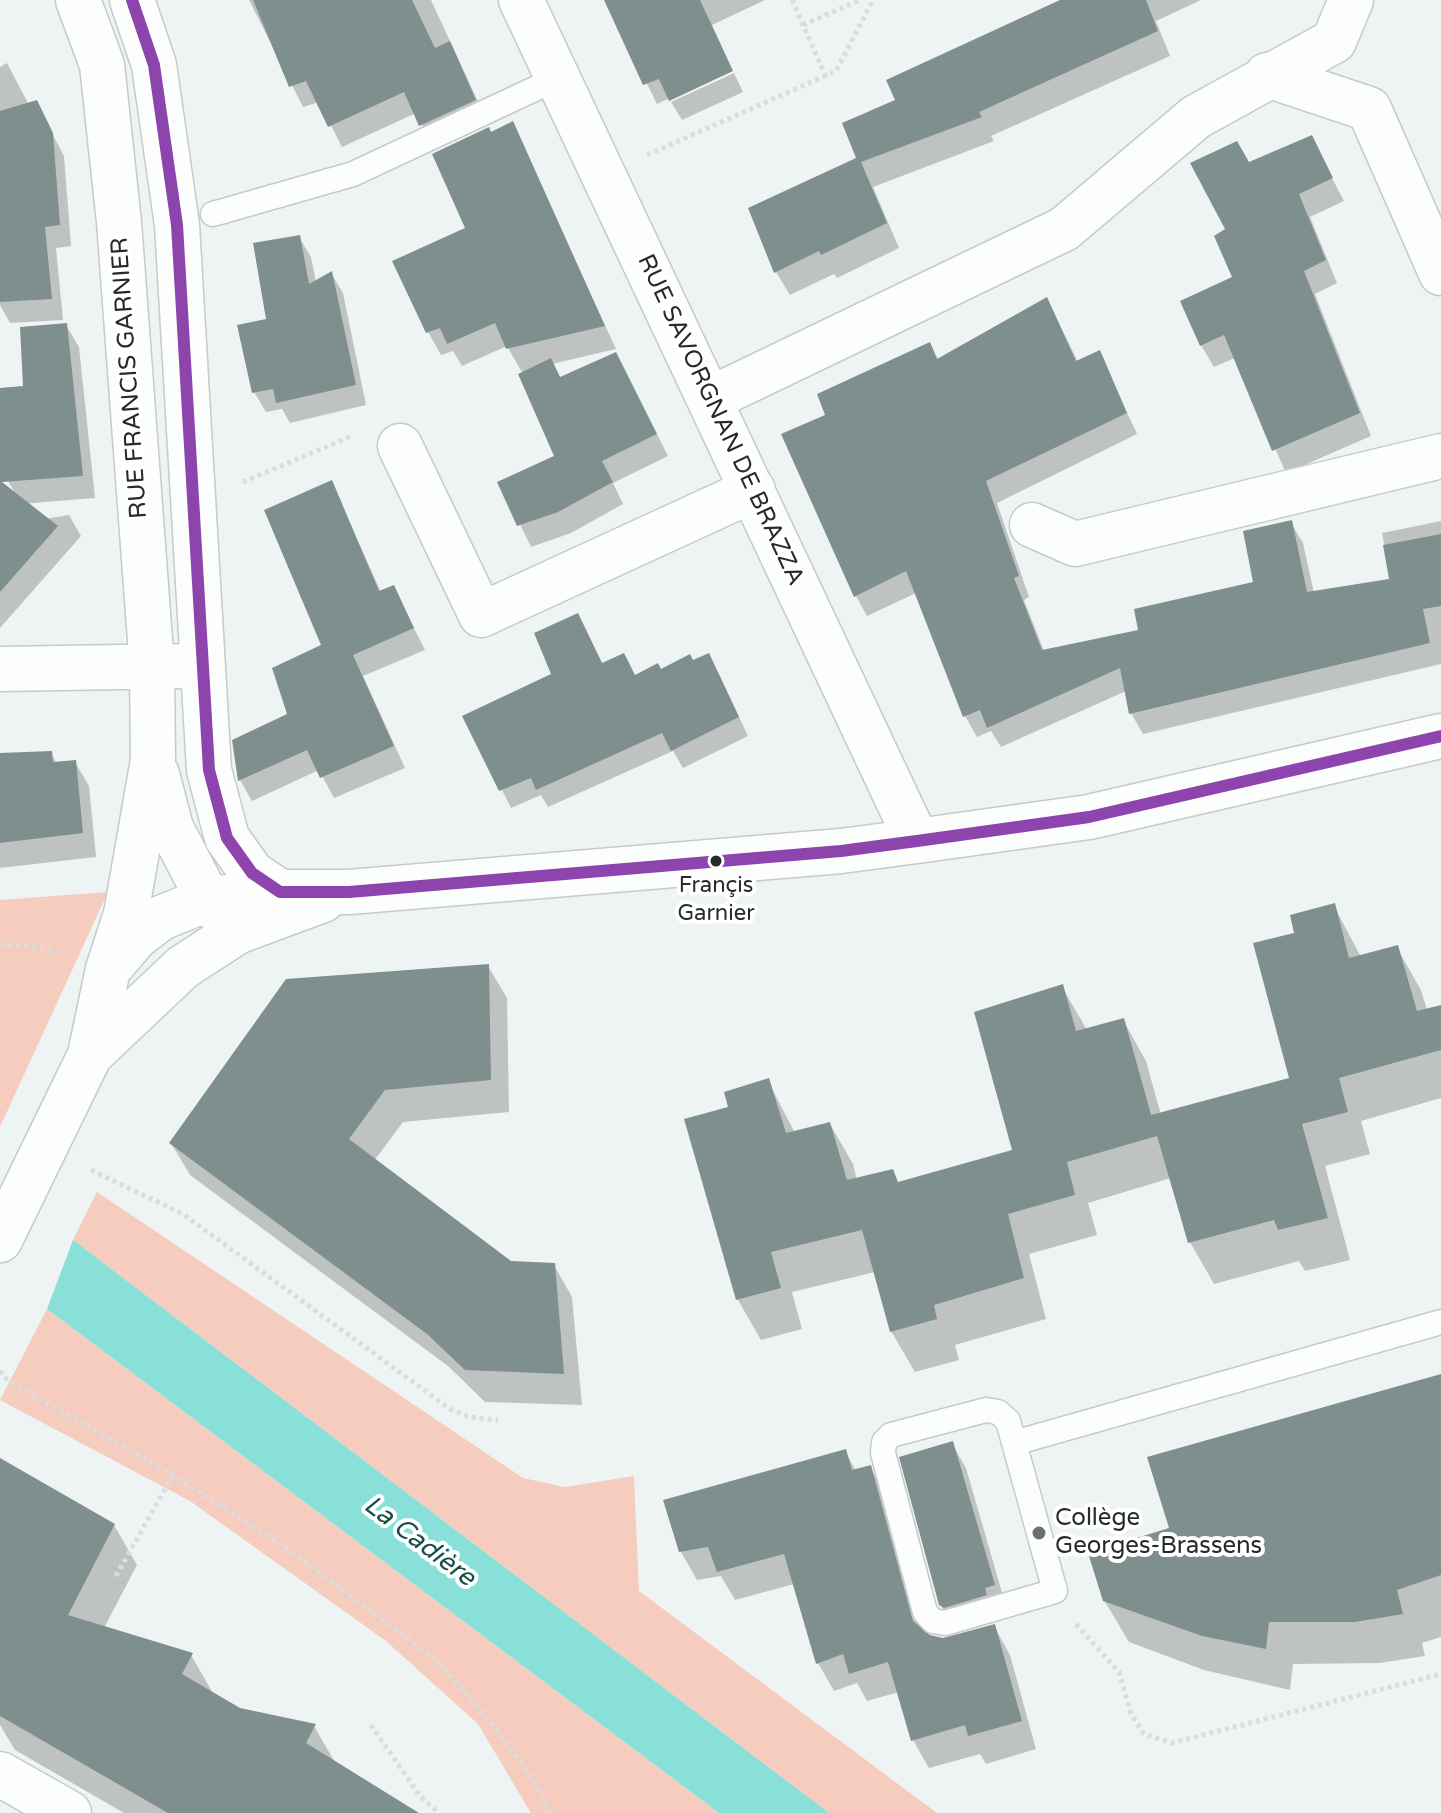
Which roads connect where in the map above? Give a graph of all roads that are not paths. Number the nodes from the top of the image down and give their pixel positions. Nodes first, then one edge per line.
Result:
1 (78, 0) edge
2 (132, 0) edge
3 (521, 0) edge
4 (1351, 0) edge
5 (1267, 75) junction
6 (558, 78) junction
7 (213, 214) dead end
8 (1441, 273) edge
9 (710, 399) junction
10 (400, 446) road end
11 (1441, 456) edge
12 (753, 490) junction
13 (1032, 525) dead end
14 (203, 665) junction
15 (152, 667) junction
16 (0, 669) edge
17 (1441, 736) edge
18 (153, 760) junction
19 (917, 841) junction
20 (280, 892) junction
21 (349, 892) junction
22 (208, 899) junction
23 (237, 932) junction
24 (108, 969) junction
25 (90, 1055) junction
26 (0, 1240) edge
27 (1441, 1322) edge
28 (1014, 1443) junction
29 (0, 1774) edge
30 (69, 1813) edge

1 - 15 street, RUE FRANCIS GARNIER
2 - 14 street
3 - 6 street, RUE SAVORGNAN DE BRAZZA
4 - 5 street
5 - 8 street
5 - 9 street
6 - 7 lane
6 - 9 street, RUE SAVORGNAN DE BRAZZA
9 - 12 street, RUE SAVORGNAN DE BRAZZA
10 - 12 street
11 - 13 street
12 - 19 street, RUE SAVORGNAN DE BRAZZA
14 - 15 street
14 - 20 street
15 - 16 street
15 - 18 street, RUE FRANCIS GARNIER
17 - 19 street
18 - 22 street
18 - 24 street
19 - 21 street
20 - 21 street
20 - 22 street
21 - 23 street
22 - 23 street
22 - 24 street
23 - 25 street
24 - 25 street
25 - 26 street
27 - 28 lane
28 - 28 lane
29 - 30 street

